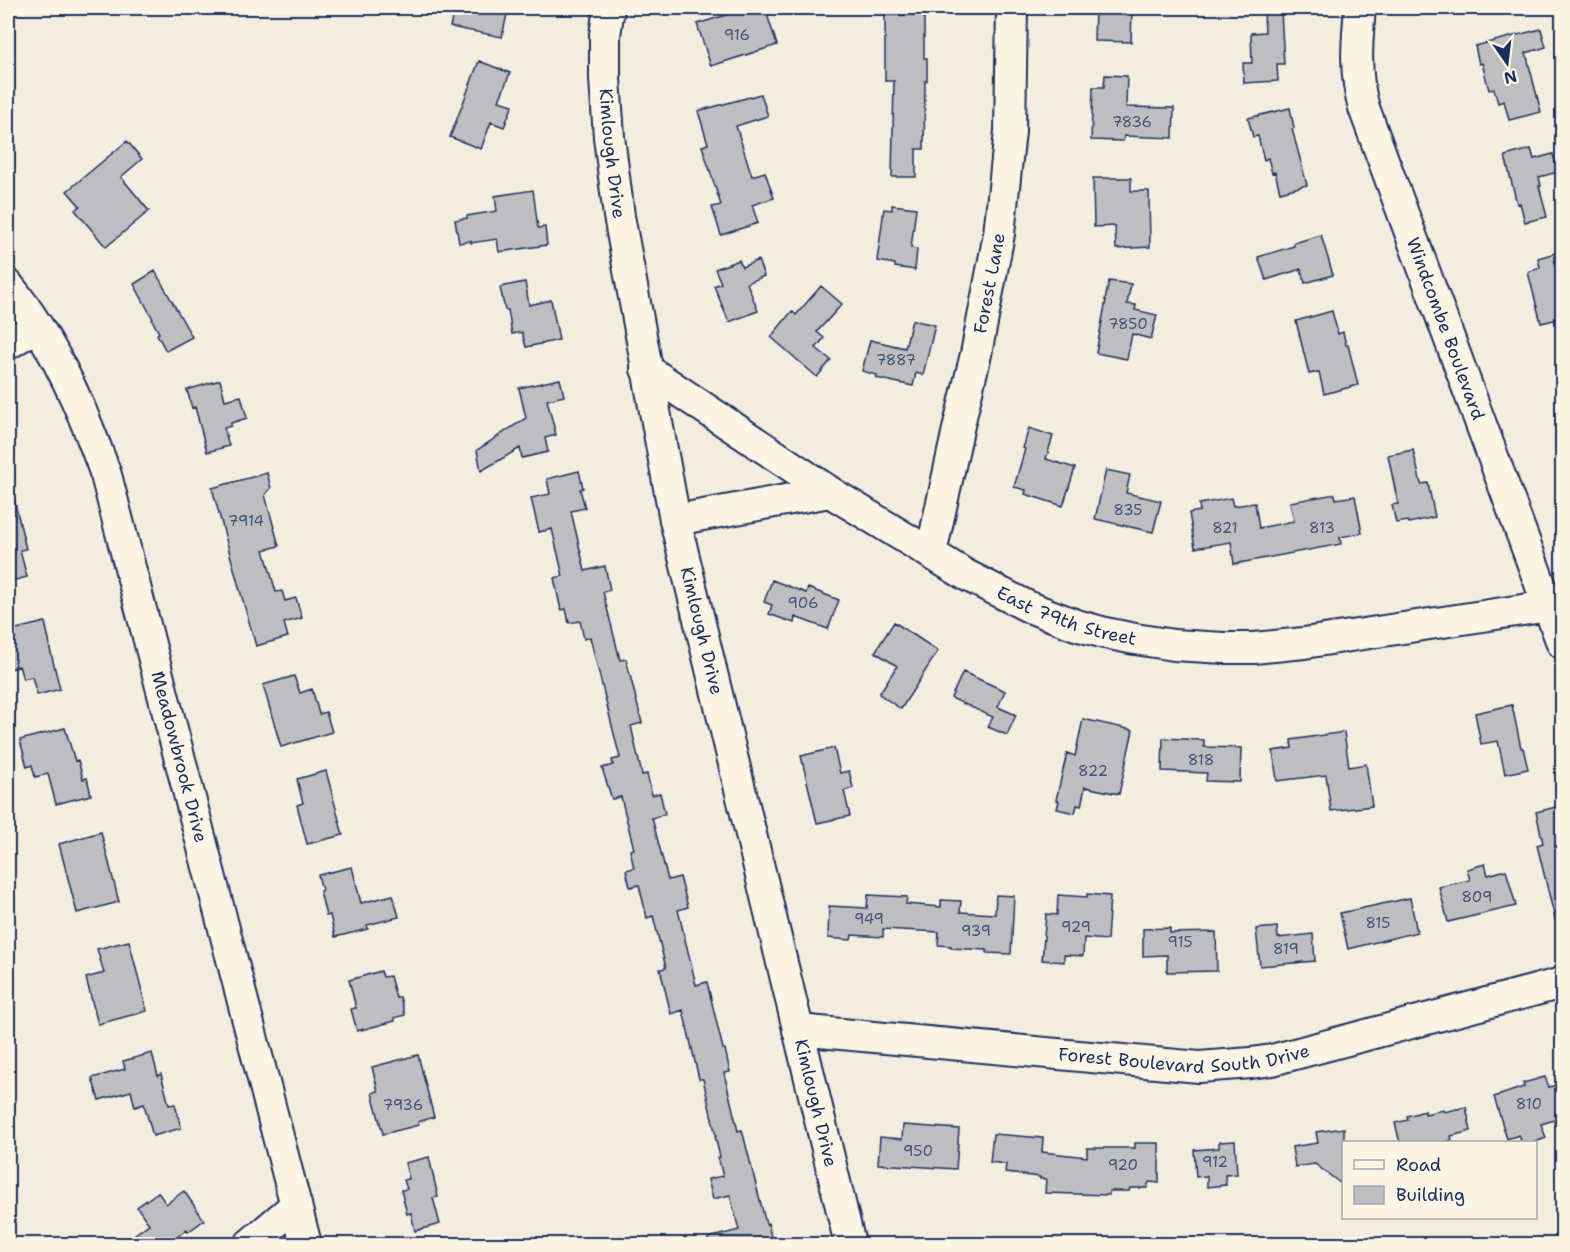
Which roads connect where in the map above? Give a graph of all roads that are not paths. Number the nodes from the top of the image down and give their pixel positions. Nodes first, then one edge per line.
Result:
1 (609, 8) edge
2 (1012, 8) edge
3 (1360, 8) edge
4 (8, 285) edge
5 (38, 326) junction
6 (8, 344) edge
7 (646, 369) junction
8 (830, 492) junction
9 (675, 520) junction
10 (931, 554) junction
11 (1549, 606) junction
12 (1563, 643) edge
13 (1563, 983) edge
14 (798, 1030) junction
15 (296, 1206) junction
16 (250, 1245) edge
17 (306, 1245) edge
18 (850, 1245) edge

1 - 7 street, Kimlough Drive
2 - 10 street, Forest Lane
3 - 11 street, Windcombe Boulevard
4 - 5 street, Meadowbrook Drive
5 - 6 street
5 - 15 street, Meadowbrook Drive
7 - 8 street, East 79th Street
7 - 9 street, Kimlough Drive
8 - 9 street
8 - 10 street, East 79th Street
9 - 14 street, Kimlough Drive
10 - 11 street, East 79th Street
11 - 12 street, Windcombe Boulevard
13 - 14 street, Forest Boulevard South Drive
14 - 18 street, Kimlough Drive
15 - 16 street
15 - 17 street, Meadowbrook Drive

